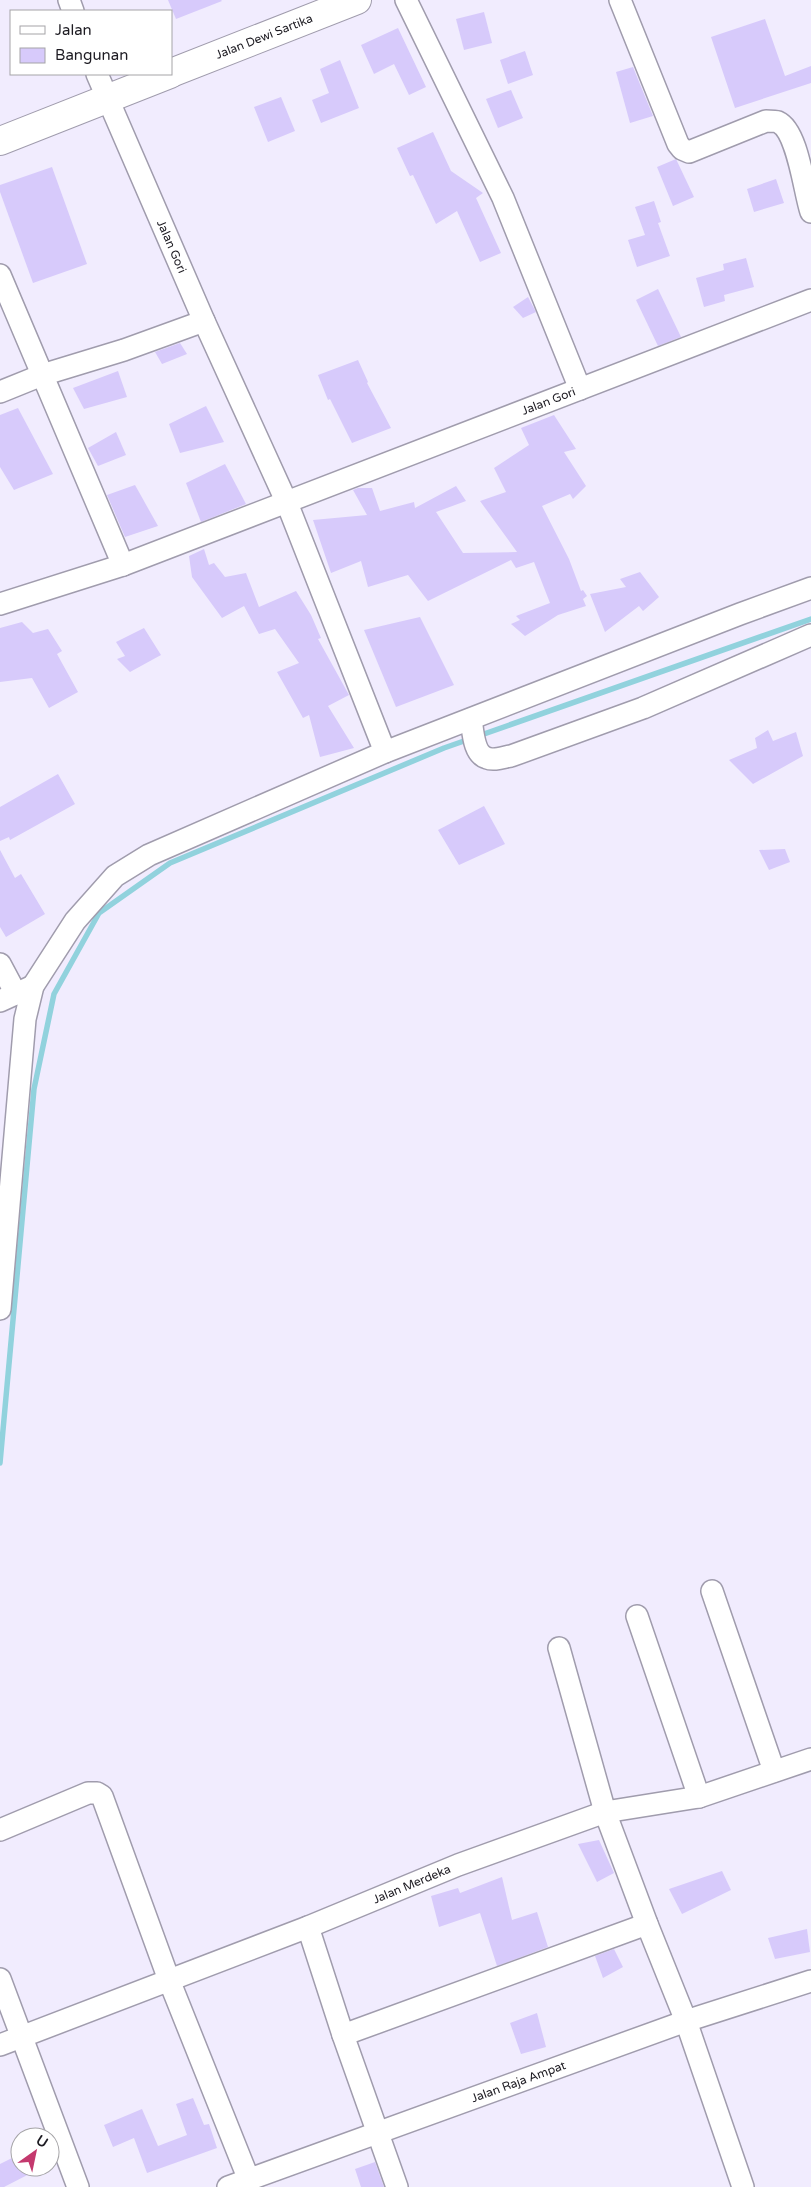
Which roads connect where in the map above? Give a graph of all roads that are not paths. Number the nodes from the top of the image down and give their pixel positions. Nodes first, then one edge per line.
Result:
1 (357, 0) edge
2 (406, 0) edge
3 (620, 0) edge
4 (172, 72) edge
5 (97, 75) edge
6 (165, 75) edge
7 (106, 99) junction
8 (0, 141) edge
9 (811, 212) edge
10 (0, 275) edge
11 (811, 300) edge
12 (204, 320) junction
13 (42, 375) junction
14 (580, 389) junction
15 (0, 392) edge
16 (287, 503) junction
17 (123, 565) junction
18 (811, 588) edge
19 (0, 604) edge
20 (811, 635) edge
21 (472, 722) junction
22 (385, 752) junction
23 (0, 964) edge
24 (16, 994) edge
25 (0, 1310) edge
26 (712, 1591) dead end
27 (637, 1616) dead end
28 (559, 1648) dead end
29 (811, 1759) edge
30 (774, 1772) junction
31 (700, 1797) junction
32 (604, 1812) junction
33 (0, 1830) edge
34 (647, 1924) junction
35 (308, 1927) junction
36 (0, 1979) edge
37 (169, 1980) junction
38 (811, 1981) edge
39 (686, 2021) junction
40 (343, 2035) junction
41 (22, 2037) junction
42 (0, 2045) edge
43 (377, 2133) junction
44 (248, 2180) junction
45 (78, 2187) edge
46 (228, 2187) edge
47 (397, 2187) edge
48 (743, 2187) edge

1 - 4 main road, Jalan Dewi Sartika
2 - 14 street
3 - 9 street
5 - 7 street, Jalan Gori
6 - 7 main road, Jalan Dewi Sartika
7 - 8 main road, Jalan Dewi Sartika
7 - 12 street, Jalan Gori
10 - 13 street
11 - 14 street, Jalan Gori
12 - 13 street
12 - 16 street, Jalan Gori
13 - 15 street
13 - 17 street
14 - 16 street, Jalan Gori
16 - 17 street, Jalan Gori
16 - 22 street, Jalan Gori
17 - 19 street, Jalan Gori
18 - 21 street
20 - 21 street
21 - 22 street
22 - 24 street
23 - 24 street
24 - 25 street
26 - 30 street
27 - 31 street
28 - 32 street
29 - 30 street, Jalan Merdeka
30 - 31 street, Jalan Merdeka
31 - 32 street, Jalan Merdeka
32 - 34 street
32 - 35 street, Jalan Merdeka
33 - 37 street
34 - 39 street
34 - 40 street
35 - 37 street, Jalan Merdeka
35 - 40 street
36 - 41 street
37 - 41 street, Jalan Merdeka
37 - 44 street
38 - 39 street, Jalan Raja Ampat
39 - 43 street, Jalan Raja Ampat
39 - 48 street
40 - 43 street
41 - 42 street, Jalan Merdeka
41 - 45 street
43 - 44 street, Jalan Raja Ampat
43 - 47 street
44 - 46 street, Jalan Raja Ampat

